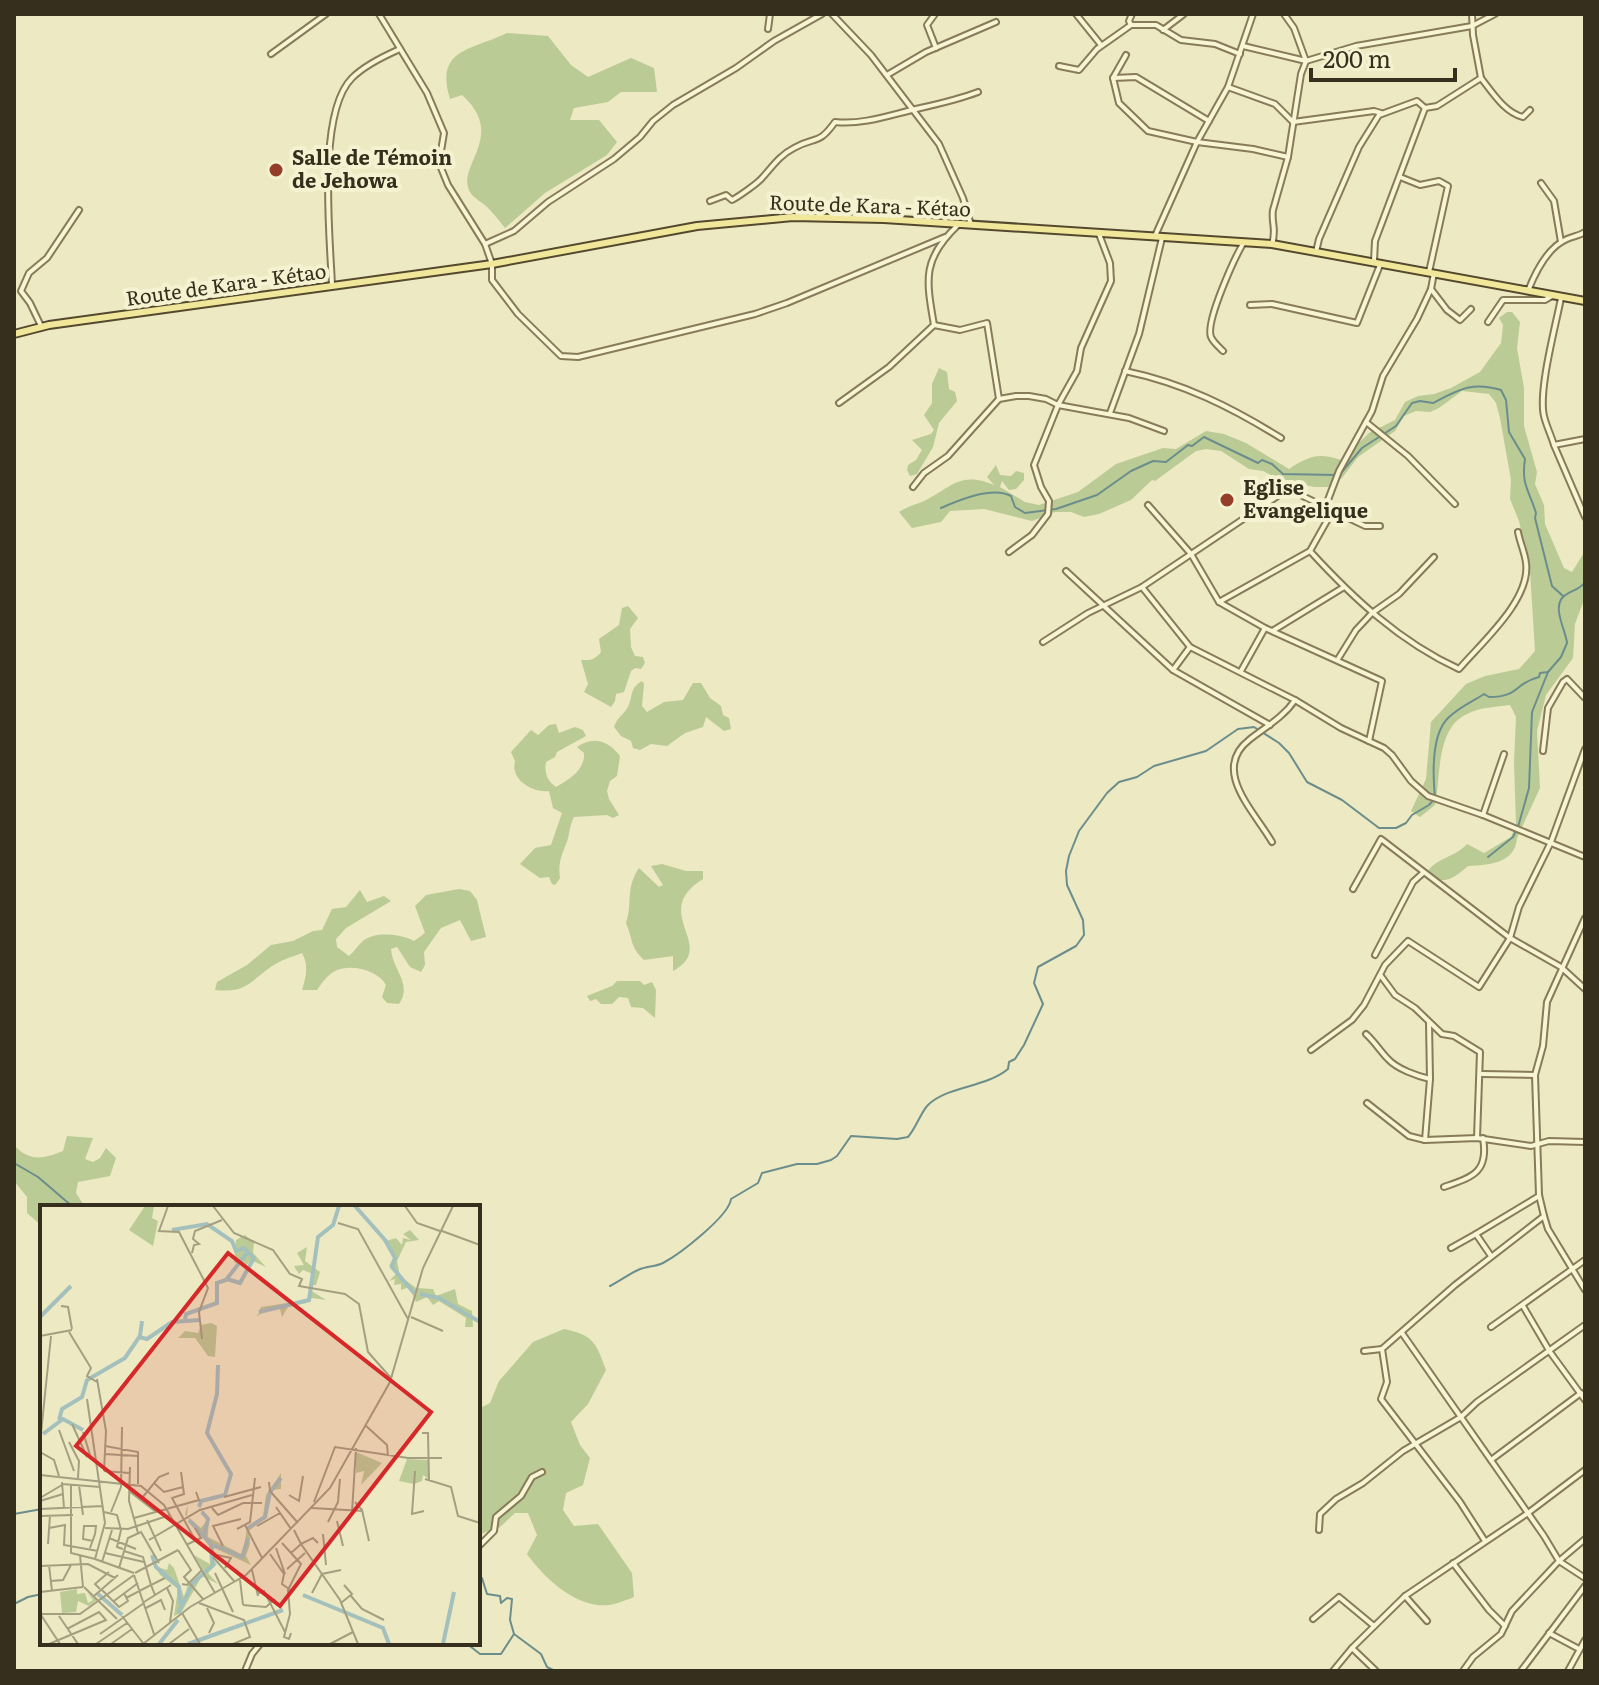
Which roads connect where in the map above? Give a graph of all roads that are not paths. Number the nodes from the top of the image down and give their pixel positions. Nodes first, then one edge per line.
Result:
1 (326, 14) edge
2 (379, 14) edge
3 (770, 14) edge
4 (822, 14) edge
5 (832, 14) edge
6 (935, 14) edge
7 (1076, 14) edge
8 (1132, 14) edge
9 (1184, 14) edge
10 (1253, 14) edge
11 (1284, 14) edge
12 (1472, 14) edge
13 (1495, 14) edge
14 (996, 22) dead end
15 (1131, 25) junction
16 (1472, 26) junction
17 (768, 29) dead end
18 (1163, 30) junction
19 (1101, 45) junction
20 (1243, 46) junction
21 (936, 48) junction
22 (401, 49) junction
23 (271, 54) dead end
24 (1240, 54) junction
25 (1126, 55) dead end
26 (1306, 61) junction
27 (1059, 66) dead end
28 (887, 75) junction
29 (1113, 78) junction
30 (1481, 78) junction
31 (1228, 87) junction
32 (978, 92) dead end
33 (1425, 108) junction
34 (913, 110) junction
35 (1530, 110) dead end
36 (1381, 113) junction
37 (1209, 121) junction
38 (1293, 122) junction
39 (1197, 142) junction
40 (1288, 157) junction
41 (1400, 177) junction
42 (1541, 183) dead end
43 (710, 201) dead end
44 (79, 210) dead end
45 (959, 224) junction
46 (971, 225) junction
47 (1099, 232) junction
48 (1585, 232) edge
49 (1159, 236) junction
50 (945, 237) junction
51 (1244, 242) junction
52 (1561, 242) junction
53 (485, 244) junction
54 (1272, 244) junction
55 (1316, 252) junction
56 (1377, 262) junction
57 (492, 264) junction
58 (1432, 272) junction
59 (332, 287) junction
60 (1431, 289) junction
61 (1528, 291) junction
62 (1552, 296) junction
63 (1561, 298) junction
64 (1584, 298) edge
65 (1250, 305) dead end
66 (1471, 309) dead end
67 (1488, 322) dead end
68 (934, 325) junction
69 (42, 328) junction
70 (14, 334) edge
71 (1223, 351) dead end
72 (1125, 371) junction
73 (999, 399) junction
74 (839, 403) dead end
75 (1058, 405) junction
76 (1109, 414) junction
77 (1366, 422) junction
78 (1164, 431) dead end
79 (1281, 438) dead end
80 (1585, 439) edge
81 (1554, 445) junction
82 (913, 487) dead end
83 (1455, 504) dead end
84 (1148, 505) dead end
85 (1326, 505) junction
86 (1333, 510) junction
87 (1585, 517) edge
88 (1380, 526) dead end
89 (1518, 532) dead end
90 (1310, 551) junction
91 (1009, 552) dead end
92 (1191, 554) junction
93 (1434, 557) dead end
94 (1066, 571) dead end
95 (1142, 587) junction
96 (1344, 587) junction
97 (1219, 602) junction
98 (1104, 605) junction
99 (1372, 613) junction
100 (1265, 628) junction
101 (1274, 630) junction
102 (1043, 642) dead end
103 (1190, 647) junction
104 (1338, 659) junction
105 (1173, 670) junction
106 (1241, 672) junction
107 (1585, 698) edge
108 (1295, 700) junction
109 (1270, 725) junction
110 (1369, 741) junction
111 (1585, 749) edge
112 (1543, 751) dead end
113 (1504, 754) dead end
114 (1483, 815) junction
115 (1272, 842) dead end
116 (1551, 842) junction
117 (1585, 857) edge
118 (1423, 873) junction
119 (1353, 889) dead end
120 (1585, 918) edge
121 (1582, 932) edge
122 (1510, 938) junction
123 (1375, 955) dead end
124 (1561, 967) junction
125 (1380, 975) junction
126 (1585, 989) edge
127 (1429, 1021) junction
128 (1366, 1034) dead end
129 (1311, 1050) dead end
130 (1481, 1074) junction
131 (1535, 1075) junction
132 (1430, 1079) junction
133 (1367, 1103) dead end
134 (1480, 1138) junction
135 (1425, 1140) junction
136 (1585, 1142) edge
137 (1539, 1144) junction
138 (1444, 1187) dead end
139 (1539, 1195) junction
140 (1544, 1216) junction
141 (1476, 1234) junction
142 (1451, 1248) dead end
143 (1491, 1256) junction
144 (1585, 1260) edge
145 (1572, 1270) junction
146 (1585, 1290) edge
147 (1523, 1306) junction
148 (1585, 1325) edge
149 (1491, 1327) dead end
150 (1402, 1333) junction
151 (1382, 1349) junction
152 (1364, 1351) dead end
153 (1550, 1352) junction
154 (1581, 1393) junction
155 (1585, 1400) edge
156 (1461, 1417) junction
157 (1416, 1445) junction
158 (1491, 1460) junction
159 (1585, 1470) edge
160 (542, 1472) dead end
161 (1528, 1513) junction
162 (1319, 1530) dead end
163 (1585, 1539) edge
164 (1485, 1541) junction
165 (480, 1545) edge
166 (1559, 1561) junction
167 (1453, 1563) junction
168 (1585, 1578) edge
169 (1585, 1586) edge
170 (1405, 1596) junction
171 (1313, 1619) dead end
172 (1427, 1621) dead end
173 (1374, 1626) junction
174 (1505, 1626) junction
175 (1549, 1633) junction
176 (1585, 1640) edge
177 (259, 1645) edge
178 (1352, 1648) junction
179 (1580, 1650) junction
180 (245, 1671) edge
181 (1333, 1671) edge
182 (1376, 1671) edge
183 (1463, 1671) edge
184 (1521, 1671) edge
185 (1568, 1671) edge

1 - 23 street
2 - 22 street
3 - 17 street
4 - 53 street
5 - 28 street
6 - 21 street
7 - 19 street
8 - 15 street
9 - 18 street
10 - 20 street
11 - 26 street
12 - 16 street
13 - 16 street
14 - 21 street
15 - 18 street
15 - 19 street
16 - 26 street
16 - 30 street
18 - 24 street
19 - 27 street
20 - 24 street
20 - 26 street
21 - 28 street
22 - 53 street
22 - 59 street
24 - 31 street
25 - 29 street
26 - 38 street
28 - 34 street
29 - 37 street
29 - 39 street
30 - 33 street
30 - 35 street
31 - 37 street
31 - 38 street
32 - 34 street
33 - 36 street
33 - 41 street
34 - 43 street
34 - 46 street
36 - 38 street
36 - 55 street
37 - 39 street
38 - 40 street
39 - 40 street
39 - 49 street
40 - 54 street
41 - 56 street
41 - 58 street
42 - 52 street
44 - 69 street
45 - 46 main road, Route de Kara - Kétao
45 - 50 street
45 - 57 main road, Route de Kara - Kétao
46 - 47 main road, Route de Kara - Kétao
47 - 49 main road, Route de Kara - Kétao
47 - 75 street
48 - 52 street
49 - 51 main road, Route de Kara - Kétao
49 - 72 street
50 - 57 street
50 - 68 street
51 - 54 main road, Route de Kara - Kétao
51 - 71 street
52 - 61 street
53 - 57 street
54 - 55 main road, Route de Kara - Kétao
55 - 56 main road, Route de Kara - Kétao
56 - 58 main road, Route de Kara - Kétao
56 - 65 street
57 - 59 main road, Route de Kara - Kétao
58 - 60 street
58 - 61 main road, Route de Kara - Kétao
59 - 69 main road, Route de Kara - Kétao
60 - 66 street
60 - 77 street
61 - 62 main road, Route de Kara - Kétao
62 - 63 main road, Route de Kara - Kétao
62 - 67 street
63 - 64 main road, Route de Kara - Kétao
63 - 81 street
68 - 73 street
68 - 74 street
69 - 70 main road, Route de Kara - Kétao
72 - 76 street
72 - 79 street
73 - 75 street
73 - 82 street
75 - 76 street
75 - 91 street
76 - 78 street
77 - 83 street
77 - 85 street
80 - 81 street
81 - 87 street
84 - 92 street
85 - 86 street
85 - 92 street
86 - 88 street
86 - 90 street
89 - 99 street
90 - 96 street
90 - 97 street
92 - 95 street
92 - 97 street
93 - 99 street
94 - 98 street
95 - 98 street
95 - 103 street
96 - 99 street
96 - 101 street
97 - 100 street
98 - 102 street
98 - 105 street
99 - 104 street
100 - 101 street
100 - 106 street
101 - 104 street
103 - 105 street
103 - 106 street
104 - 110 street
105 - 109 street
106 - 108 street
107 - 112 street
108 - 109 street
108 - 110 street
109 - 115 street
110 - 114 street
111 - 116 street
113 - 114 street
114 - 116 street
116 - 117 street
116 - 122 street
118 - 119 street
118 - 122 street
118 - 123 street
120 - 121 street
121 - 124 street
122 - 124 street
122 - 125 street
124 - 126 street
124 - 131 street
125 - 127 street
125 - 129 street
127 - 130 street
127 - 132 street
128 - 132 street
130 - 131 street
130 - 134 street
131 - 137 street
132 - 135 street
133 - 135 street
134 - 135 street
134 - 137 street
134 - 138 street
136 - 137 street
137 - 139 street
139 - 140 street
139 - 141 street
140 - 143 street
140 - 145 street
141 - 142 street
141 - 143 street
143 - 150 street
144 - 145 street
145 - 146 street
145 - 147 street
147 - 149 street
147 - 153 street
148 - 153 street
150 - 151 street
150 - 156 street
151 - 152 street
151 - 157 street
153 - 154 street
153 - 156 street
154 - 155 street
154 - 158 street
156 - 157 street
156 - 158 street
157 - 162 street
157 - 164 street
158 - 161 street
159 - 161 street
160 - 165 street
161 - 164 street
161 - 166 street
163 - 166 street
164 - 167 street
166 - 168 street
166 - 174 street
167 - 170 street
167 - 174 street
169 - 175 street
170 - 172 street
170 - 173 street
171 - 173 street
173 - 178 street
174 - 183 street
175 - 179 street
175 - 184 street
176 - 179 street
177 - 180 street
178 - 181 street
178 - 182 street
179 - 185 street

